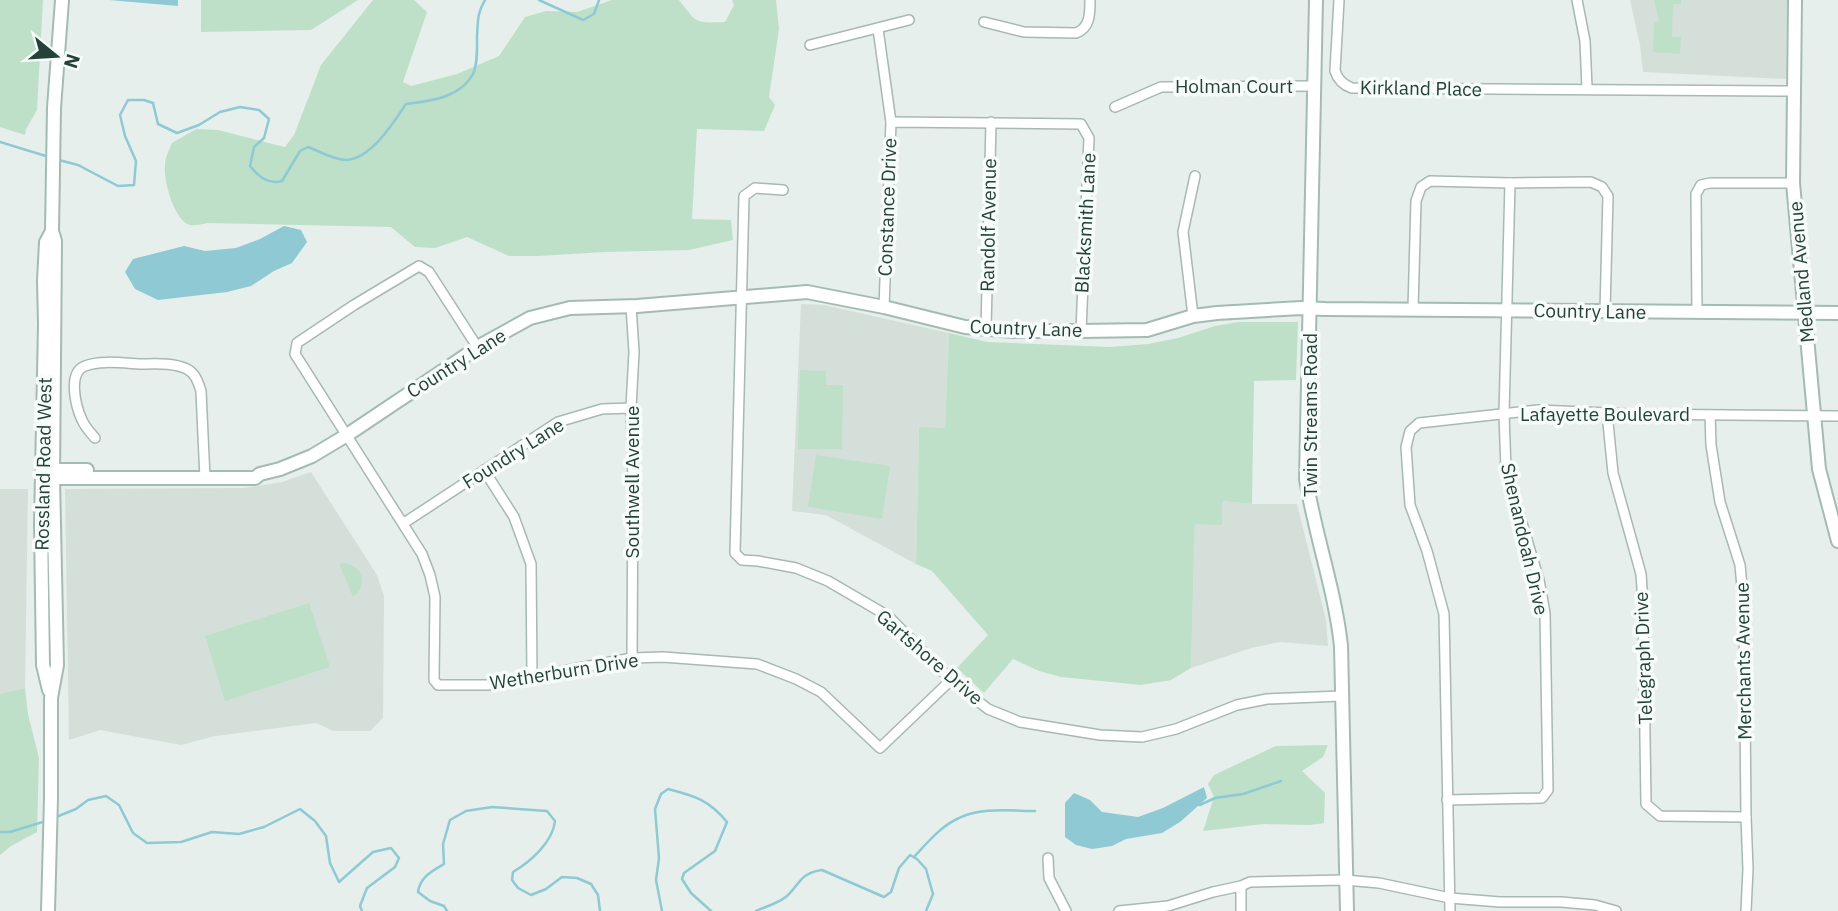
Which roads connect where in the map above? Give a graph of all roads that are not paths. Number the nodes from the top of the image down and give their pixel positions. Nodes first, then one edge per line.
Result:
1 (62, 0) edge
2 (1090, 0) edge
3 (1316, 0) edge
4 (1339, 0) edge
5 (1577, 0) edge
6 (1795, 0) edge
7 (909, 20) dead end
8 (984, 22) dead end
9 (878, 29) junction
10 (810, 45) dead end
11 (1315, 86) junction
12 (1587, 89) junction
13 (1794, 91) junction
14 (1115, 107) dead end
15 (891, 122) junction
16 (991, 122) junction
17 (1195, 176) dead end
18 (1510, 183) junction
19 (1793, 183) junction
20 (783, 190) dead end
21 (741, 297) junction
22 (631, 306) junction
23 (884, 307) junction
24 (1310, 309) junction
25 (1413, 309) junction
26 (1508, 310) junction
27 (1605, 311) junction
28 (1697, 313) junction
29 (1804, 313) junction
30 (1838, 313) edge
31 (1193, 316) junction
32 (986, 328) junction
33 (1081, 331) junction
34 (478, 348) junction
35 (631, 408) junction
36 (1606, 413) junction
37 (1504, 414) junction
38 (1710, 415) junction
39 (1814, 416) junction
40 (1838, 416) edge
41 (347, 435) junction
42 (95, 438) dead end
43 (484, 470) junction
44 (47, 474) junction
45 (205, 475) junction
46 (404, 523) junction
47 (1837, 533) edge
48 (632, 658) junction
49 (532, 676) junction
50 (951, 680) junction
51 (1341, 696) junction
52 (1447, 800) junction
53 (1746, 817) junction
54 (1048, 858) dead end
55 (1346, 880) junction
56 (1241, 886) junction
57 (1450, 898) junction
58 (48, 911) edge
59 (1066, 911) edge
60 (1119, 911) edge
61 (1241, 911) edge
62 (1347, 911) edge
63 (1450, 911) edge
64 (1616, 911) edge
65 (1746, 911) edge

1 - 44 street, Rossland Road West
2 - 8 street
3 - 11 street, Twin Streams Road
4 - 12 street, Kirkland Place
5 - 12 street
6 - 13 street, Medland Avenue
7 - 9 street
9 - 10 street
9 - 15 street
11 - 14 street, Holman Court
11 - 24 street, Twin Streams Road
12 - 13 street, Kirkland Place
13 - 19 street, Medland Avenue
15 - 16 street, Constance Drive
15 - 23 street, Constance Drive
16 - 32 street, Randolf Avenue
16 - 33 street, Blacksmith Lane
17 - 31 street
18 - 25 street
18 - 26 street, Shenandoah Drive
18 - 27 street
19 - 28 street
19 - 29 street, Medland Avenue
20 - 21 street, Gartshore Drive
21 - 22 street, Country Lane
21 - 23 street, Country Lane
21 - 50 street, Gartshore Drive
22 - 34 street, Country Lane
22 - 35 street, Southwell Avenue
23 - 32 street, Country Lane
24 - 25 street, Country Lane
24 - 31 street, Country Lane
24 - 51 street, Twin Streams Road
25 - 26 street, Country Lane
26 - 27 street, Country Lane
26 - 37 street, Shenandoah Drive
27 - 28 street, Country Lane
28 - 29 street, Country Lane
29 - 30 street, Country Lane
29 - 39 street, Medland Avenue
31 - 33 street, Country Lane
32 - 33 street, Country Lane
34 - 41 street, Country Lane
34 - 41 street, Wetherburn Drive
35 - 43 street, Foundry Lane
35 - 48 street, Southwell Avenue
36 - 37 street, Lafayette Boulevard
36 - 38 street, Lafayette Boulevard
36 - 53 street, Telegraph Drive
37 - 52 street, Lafayette Boulevard
37 - 52 street, Shenandoah Drive
38 - 39 street, Lafayette Boulevard
38 - 53 street, Merchants Avenue
39 - 40 street, Lafayette Boulevard
39 - 47 street, Medland Avenue
41 - 45 street, Country Lane
41 - 46 street, Wetherburn Drive
42 - 45 street
43 - 46 street, Foundry Lane
43 - 49 street
44 - 45 street, Country Lane
44 - 58 street, Rossland Road West
46 - 49 street, Wetherburn Drive
48 - 49 street, Wetherburn Drive
48 - 50 street, Wetherburn Drive
50 - 51 street, Gartshore Drive
51 - 55 street, Twin Streams Road
52 - 57 street, Lafayette Boulevard
53 - 65 street, Merchants Avenue
54 - 59 street
55 - 56 street
55 - 57 street
55 - 62 street, Twin Streams Road
56 - 60 street
56 - 61 street
57 - 63 street, Lafayette Boulevard
57 - 64 street

